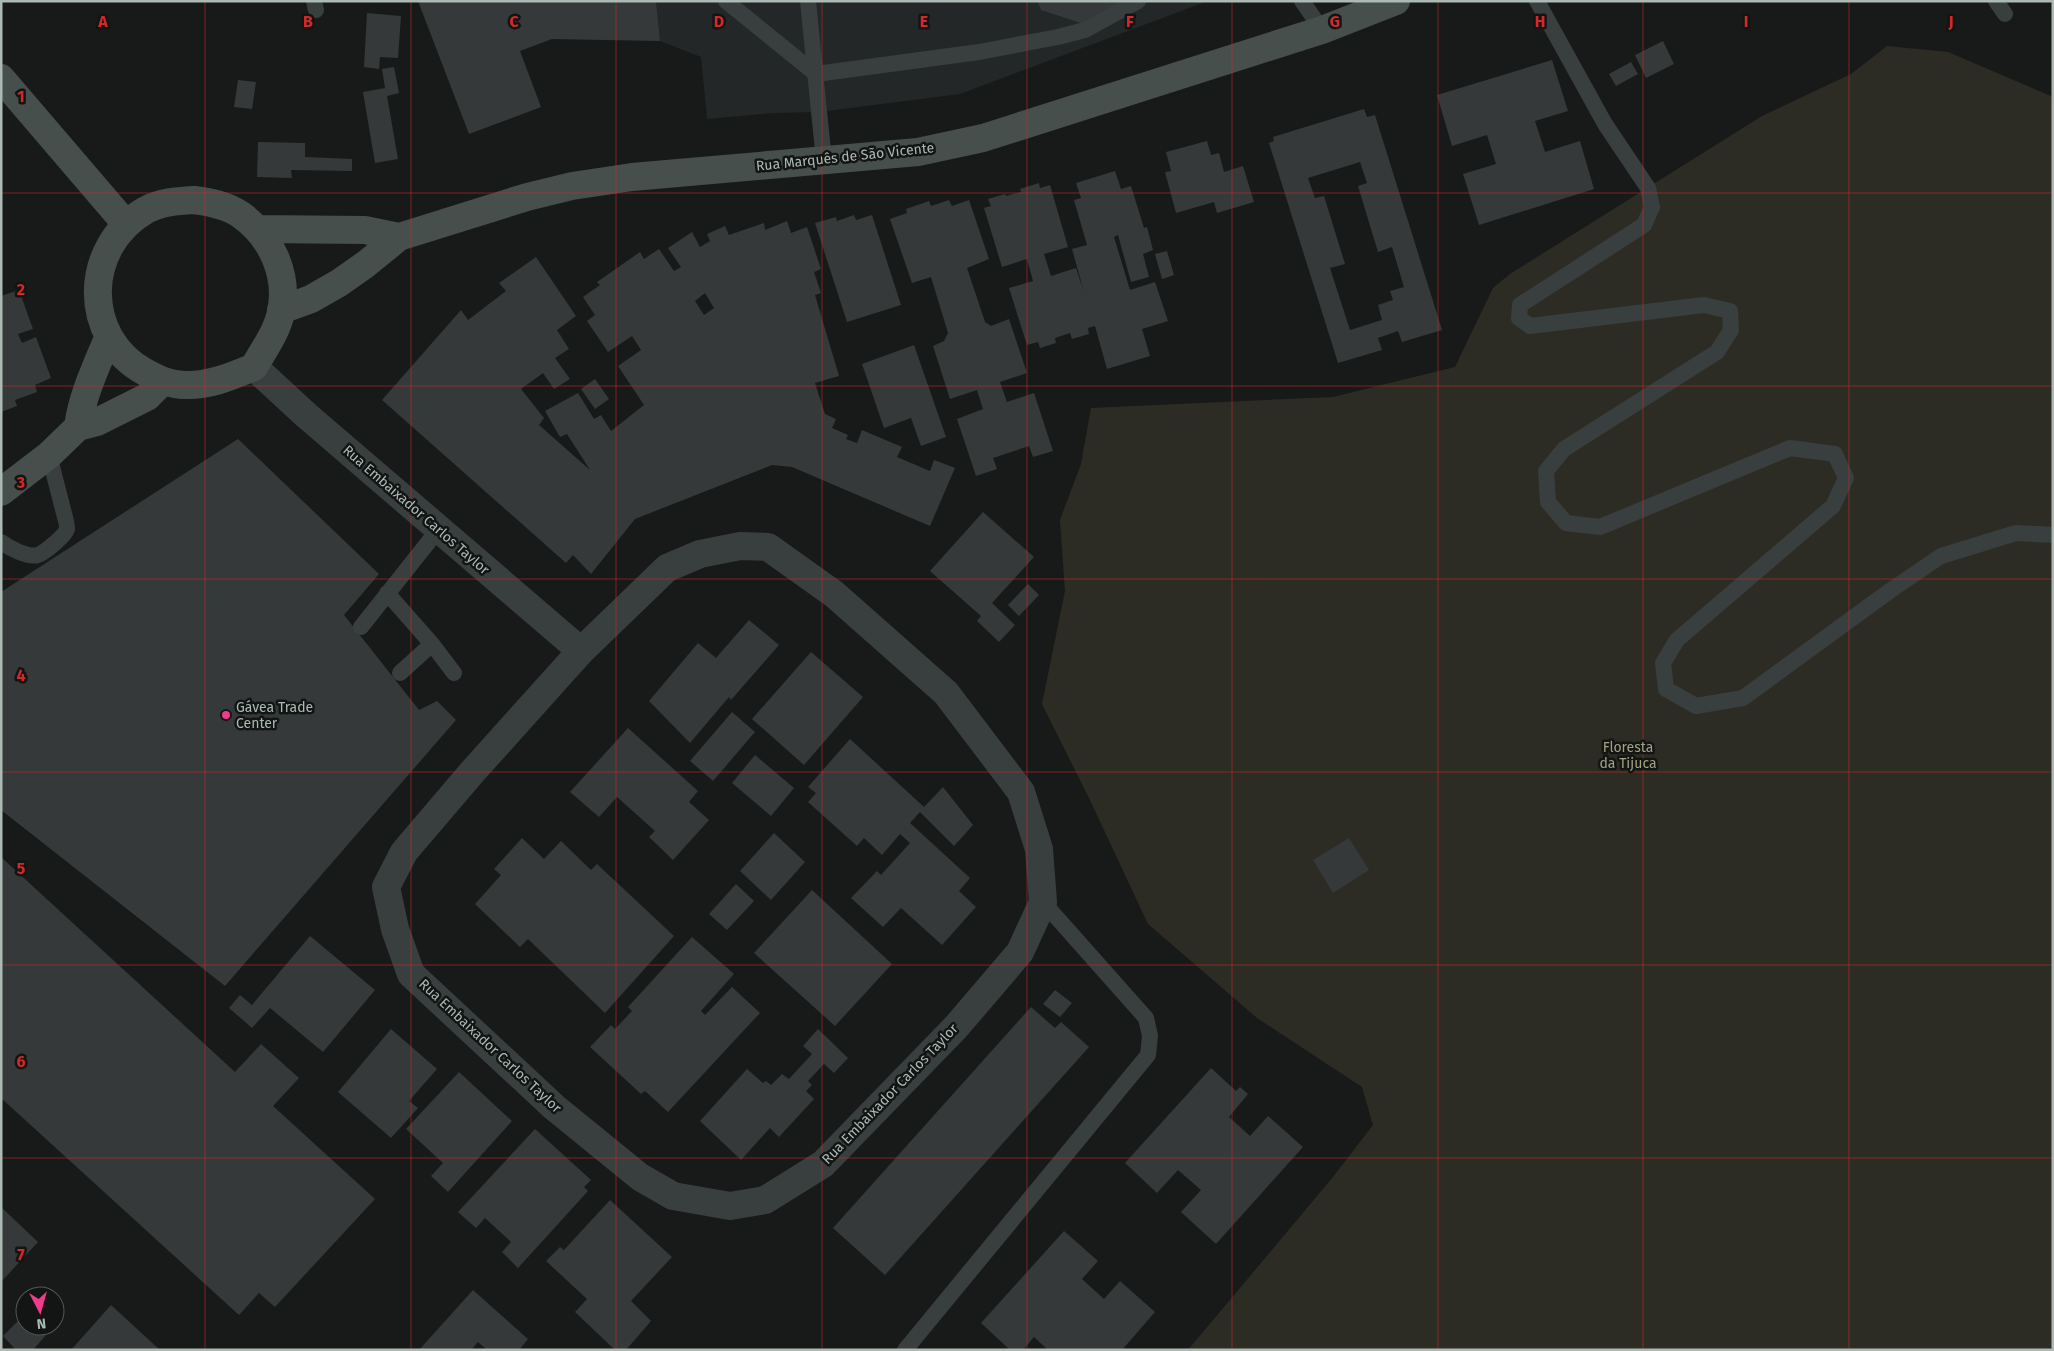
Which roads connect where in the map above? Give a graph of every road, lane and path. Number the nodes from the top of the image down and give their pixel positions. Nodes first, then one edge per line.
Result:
1 (726, 1) edge
2 (808, 1) edge
3 (1138, 1) edge
4 (1302, 1) edge
5 (1396, 1) edge
6 (1537, 1) edge
7 (1322, 30) junction
8 (816, 74) junction
9 (1, 78) edge
10 (824, 161) junction
11 (126, 224) junction
12 (258, 229) junction
13 (399, 237) junction
14 (281, 310) junction
15 (108, 338) junction
16 (254, 367) junction
17 (163, 382) junction
18 (78, 427) junction
19 (49, 455) junction
20 (1, 492) edge
21 (438, 530) junction
22 (2053, 536) edge
23 (1, 542) edge
24 (386, 593) junction
25 (361, 626) dead end
26 (432, 644) junction
27 (581, 651) junction
28 (400, 673) dead end
29 (454, 673) dead end
30 (1043, 902) junction
31 (905, 1350) edge

1 - 8 lane
2 - 8 lane
3 - 8 lane
4 - 7 lane
5 - 7 street, Rua Marquês de São Vicente
6 - 22 lane
7 - 10 street, Rua Marquês de São Vicente
8 - 10 lane
9 - 11 street
10 - 13 street, Rua Marquês de São Vicente
11 - 12 street
11 - 15 street
12 - 13 street, Rua Marquês de São Vicente
12 - 14 street
13 - 14 street, Rua Marquês de São Vicente
14 - 16 street
15 - 17 street
15 - 18 street
16 - 17 street
16 - 21 street, Rua Embaixador Carlos Taylor
17 - 18 street
18 - 19 street
19 - 20 street
19 - 23 lane
21 - 24 lane
21 - 27 street, Rua Embaixador Carlos Taylor
24 - 25 lane
24 - 26 lane
26 - 28 lane
26 - 29 lane
27 - 30 street, Rua Embaixador Carlos Taylor
27 - 30 street, Rua Embaixador Carlos Taylor
30 - 31 lane

